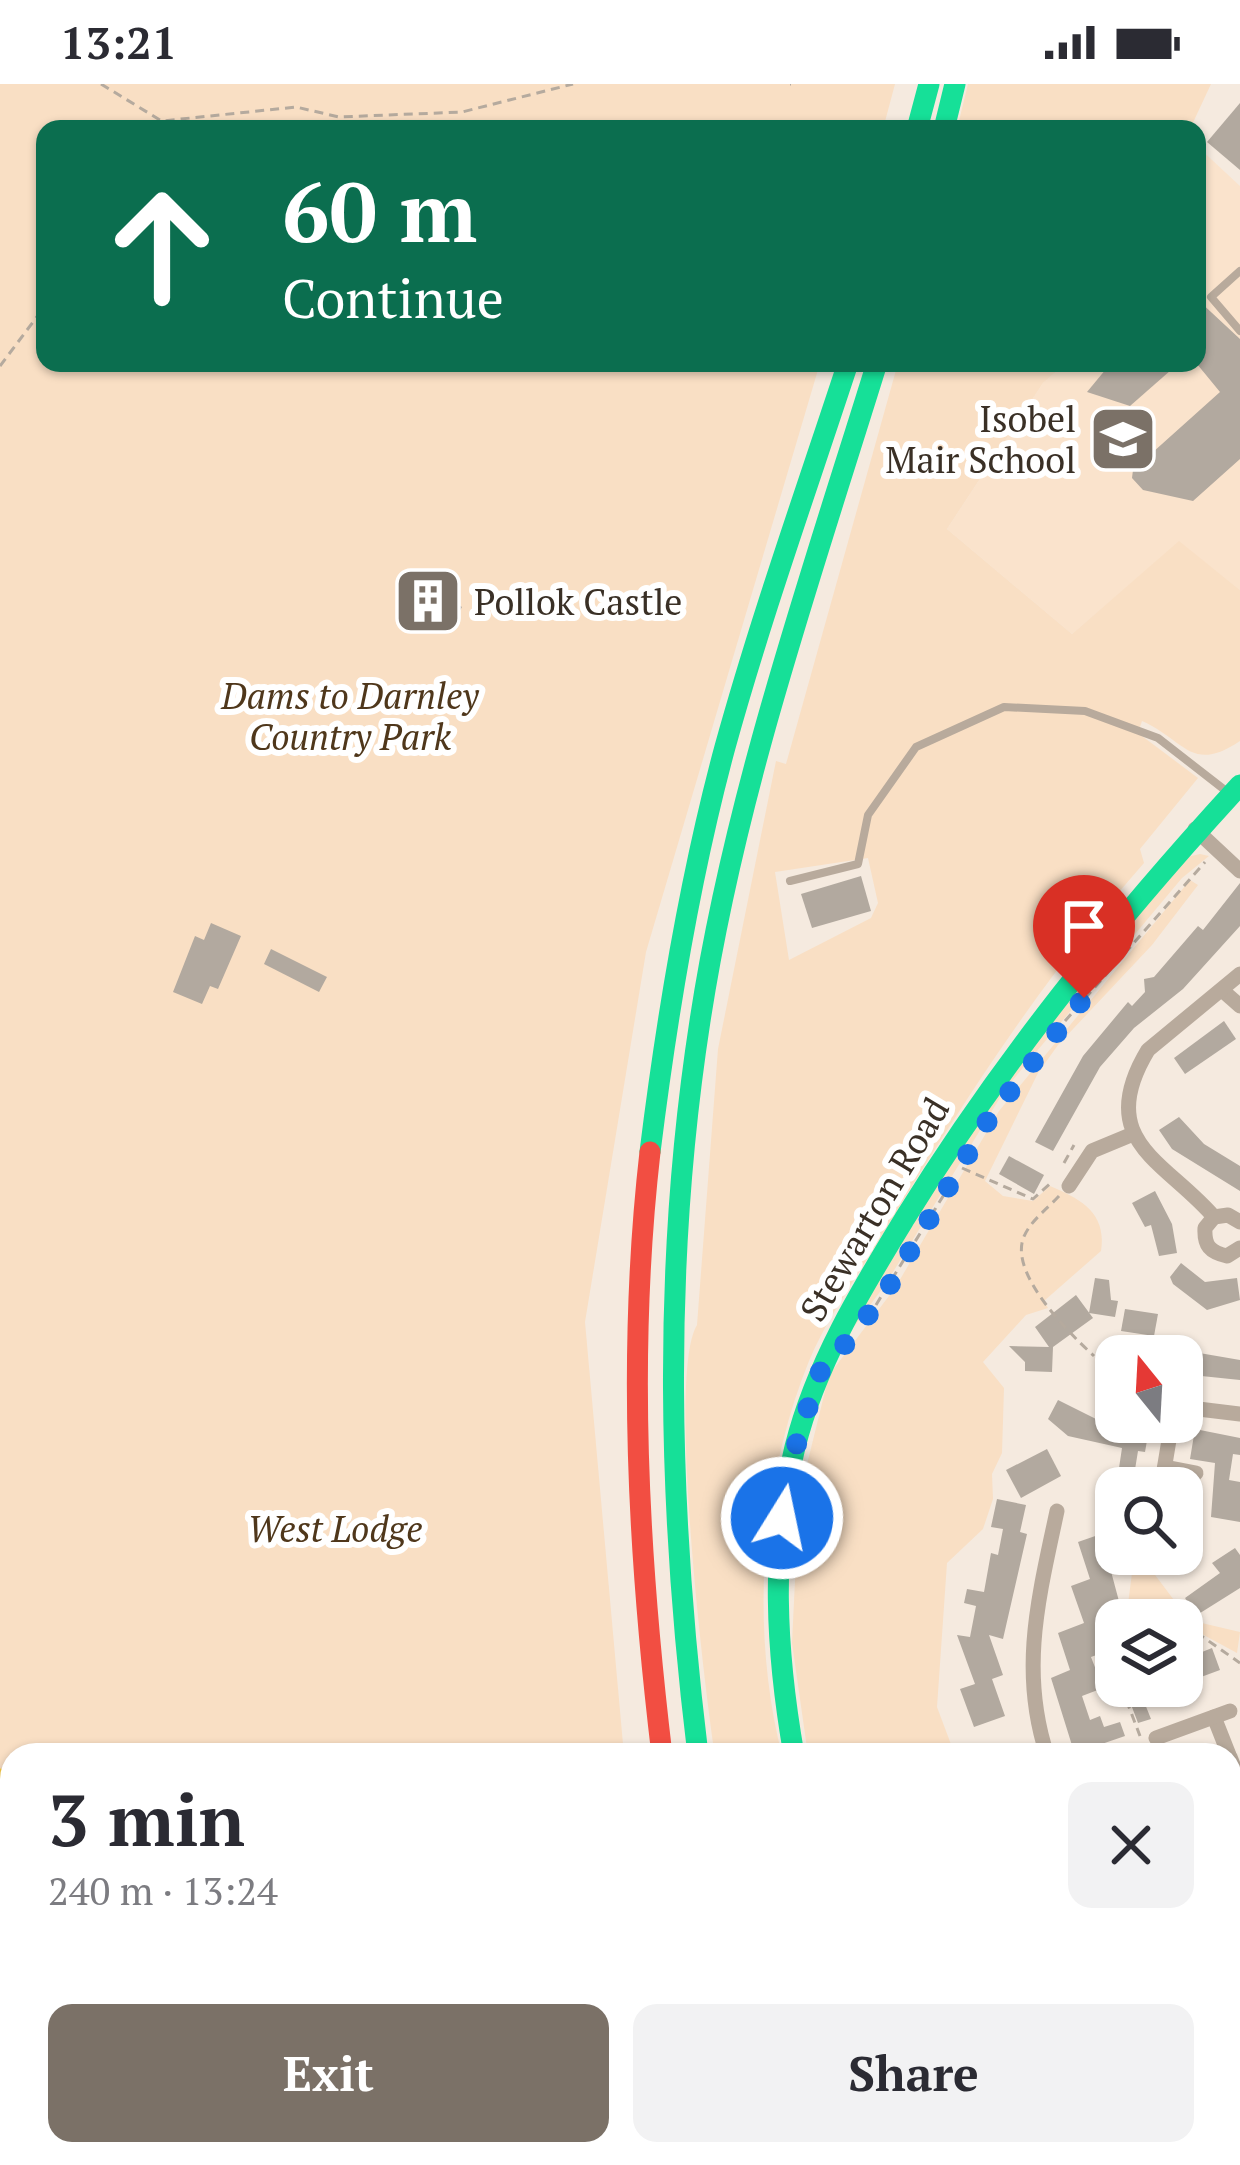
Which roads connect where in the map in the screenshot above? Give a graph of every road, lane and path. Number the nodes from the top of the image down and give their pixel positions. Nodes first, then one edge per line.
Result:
1 (101, 84) edge
2 (572, 84) edge
3 (929, 84) edge
4 (956, 84) edge
5 (160, 120) edge
6 (172, 120) edge
7 (919, 120) edge
8 (946, 120) edge
9 (1238, 276) edge
10 (36, 318) edge
11 (1240, 331) edge
12 (0, 366) edge
13 (845, 372) edge
14 (874, 372) edge
15 (1236, 790) edge
16 (1195, 829) junction
17 (1217, 851) junction
18 (1240, 871) edge
19 (790, 881) dead end
20 (1240, 974) edge
21 (1223, 991) junction
22 (1240, 1006) edge
23 (1058, 1028) dead end
24 (1133, 1134) junction
25 (1093, 1151) junction
26 (1069, 1186) joint
27 (1214, 1217) junction
28 (1240, 1222) edge
29 (1240, 1248) edge
30 (870, 1313) dead end
31 (1095, 1357) edge
32 (1203, 1410) edge
33 (1240, 1414) edge
34 (1169, 1443) edge
35 (1165, 1467) edge
36 (1057, 1511) dead end
37 (1203, 1637) edge
38 (1240, 1663) edge
39 (1131, 1707) edge
40 (1149, 1741) joint
41 (661, 1743) edge
42 (697, 1743) edge
43 (792, 1743) edge
44 (1044, 1743) edge
45 (1228, 1743) edge

1 - 5 path
2 - 6 path
3 - 7 main road
4 - 8 main road
9 - 11 lane
10 - 12 path
13 - 41 main road
14 - 42 main road
15 - 16 main road, Stewarton Road
15 - 19 lane
16 - 17 street
16 - 43 main road, Stewarton Road
17 - 18 street
17 - 23 path
20 - 21 street
21 - 22 street
21 - 24 street
24 - 25 street
24 - 27 street
25 - 26 street
25 - 30 path
26 - 31 path
27 - 28 street
27 - 29 street
32 - 33 street
34 - 35 street
36 - 44 street
37 - 38 path
39 - 40 path
40 - 45 street

